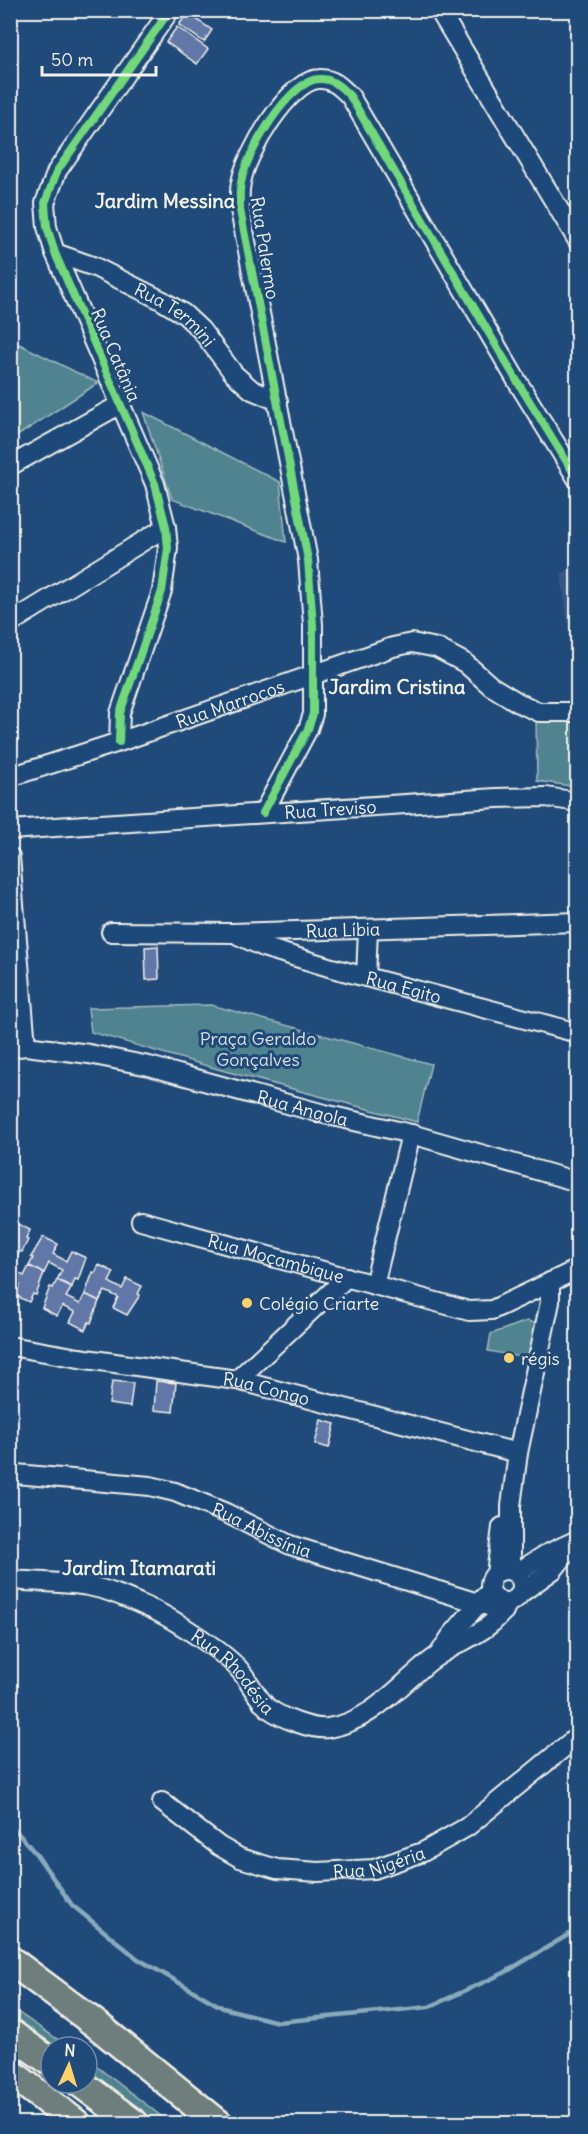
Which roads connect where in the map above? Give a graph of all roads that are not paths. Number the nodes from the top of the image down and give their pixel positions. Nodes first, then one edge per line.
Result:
1 (171, 10) edge
2 (439, 10) edge
3 (578, 241) edge
4 (55, 253) junction
5 (278, 401) junction
6 (121, 404) junction
7 (10, 466) edge
8 (578, 480) edge
9 (166, 527) junction
10 (10, 623) edge
11 (313, 674) junction
12 (578, 712) edge
13 (119, 742) junction
14 (10, 777) edge
15 (578, 802) edge
16 (263, 813) junction
17 (10, 830) edge
18 (10, 857) edge
19 (578, 922) edge
20 (368, 929) junction
21 (111, 932) dead end
22 (233, 933) junction
23 (366, 977) junction
24 (578, 1033) edge
25 (18, 1047) edge
26 (411, 1134) junction
27 (578, 1182) edge
28 (141, 1221) dead end
29 (578, 1269) edge
30 (347, 1277) junction
31 (550, 1282) junction
32 (374, 1285) junction
33 (10, 1346) edge
34 (237, 1380) junction
35 (518, 1453) junction
36 (16, 1474) dead end
37 (576, 1540) edge
38 (10, 1580) edge
39 (499, 1582) junction
40 (511, 1603) junction
41 (440, 1653) junction
42 (578, 1736) edge
43 (162, 1802) dead end
44 (14, 1963) edge
45 (10, 2033) edge
46 (39, 2054) edge
47 (10, 2072) edge
48 (96, 2095) edge
49 (77, 2124) edge
50 (135, 2124) edge
51 (219, 2124) edge

1 - 4 street, Rua Catânia
2 - 3 street
4 - 5 street, Rua Termini
4 - 6 street, Rua Catânia
5 - 8 street, Rua Palermo
5 - 11 street, Rua Palermo
6 - 7 street
6 - 9 street, Rua Catânia
9 - 10 street
9 - 13 street, Rua Catânia
11 - 12 street, Rua Marrocos
11 - 13 street, Rua Marrocos
11 - 16 street, Rua Palermo
13 - 14 street, Rua Marrocos
15 - 16 street, Rua Treviso
16 - 17 street, Rua Treviso
18 - 25 street
19 - 20 street, Rua Líbia
20 - 22 street, Rua Líbia
20 - 23 street
21 - 22 street, Rua Líbia
22 - 23 street, Rua Egito
23 - 24 street, Rua Egito
25 - 26 street, Rua Angola
26 - 27 street, Rua Angola
26 - 32 street
28 - 30 street, Rua Moçambique
29 - 31 street, Rua Moçambique
30 - 32 street, Rua Moçambique
30 - 34 street
31 - 32 street, Rua Moçambique
31 - 35 street
33 - 34 street, Rua Congo
34 - 35 street, Rua Congo
35 - 39 street
36 - 39 street, Rua Abissínia
37 - 39 street
37 - 40 street
38 - 41 street, Rua Rhodésia
39 - 40 street, Rua Abissínia
39 - 40 street
39 - 41 street
40 - 41 street
42 - 43 street, Rua Nigéria
44 - 51 highway
45 - 46 highway
47 - 49 highway
48 - 50 highway

